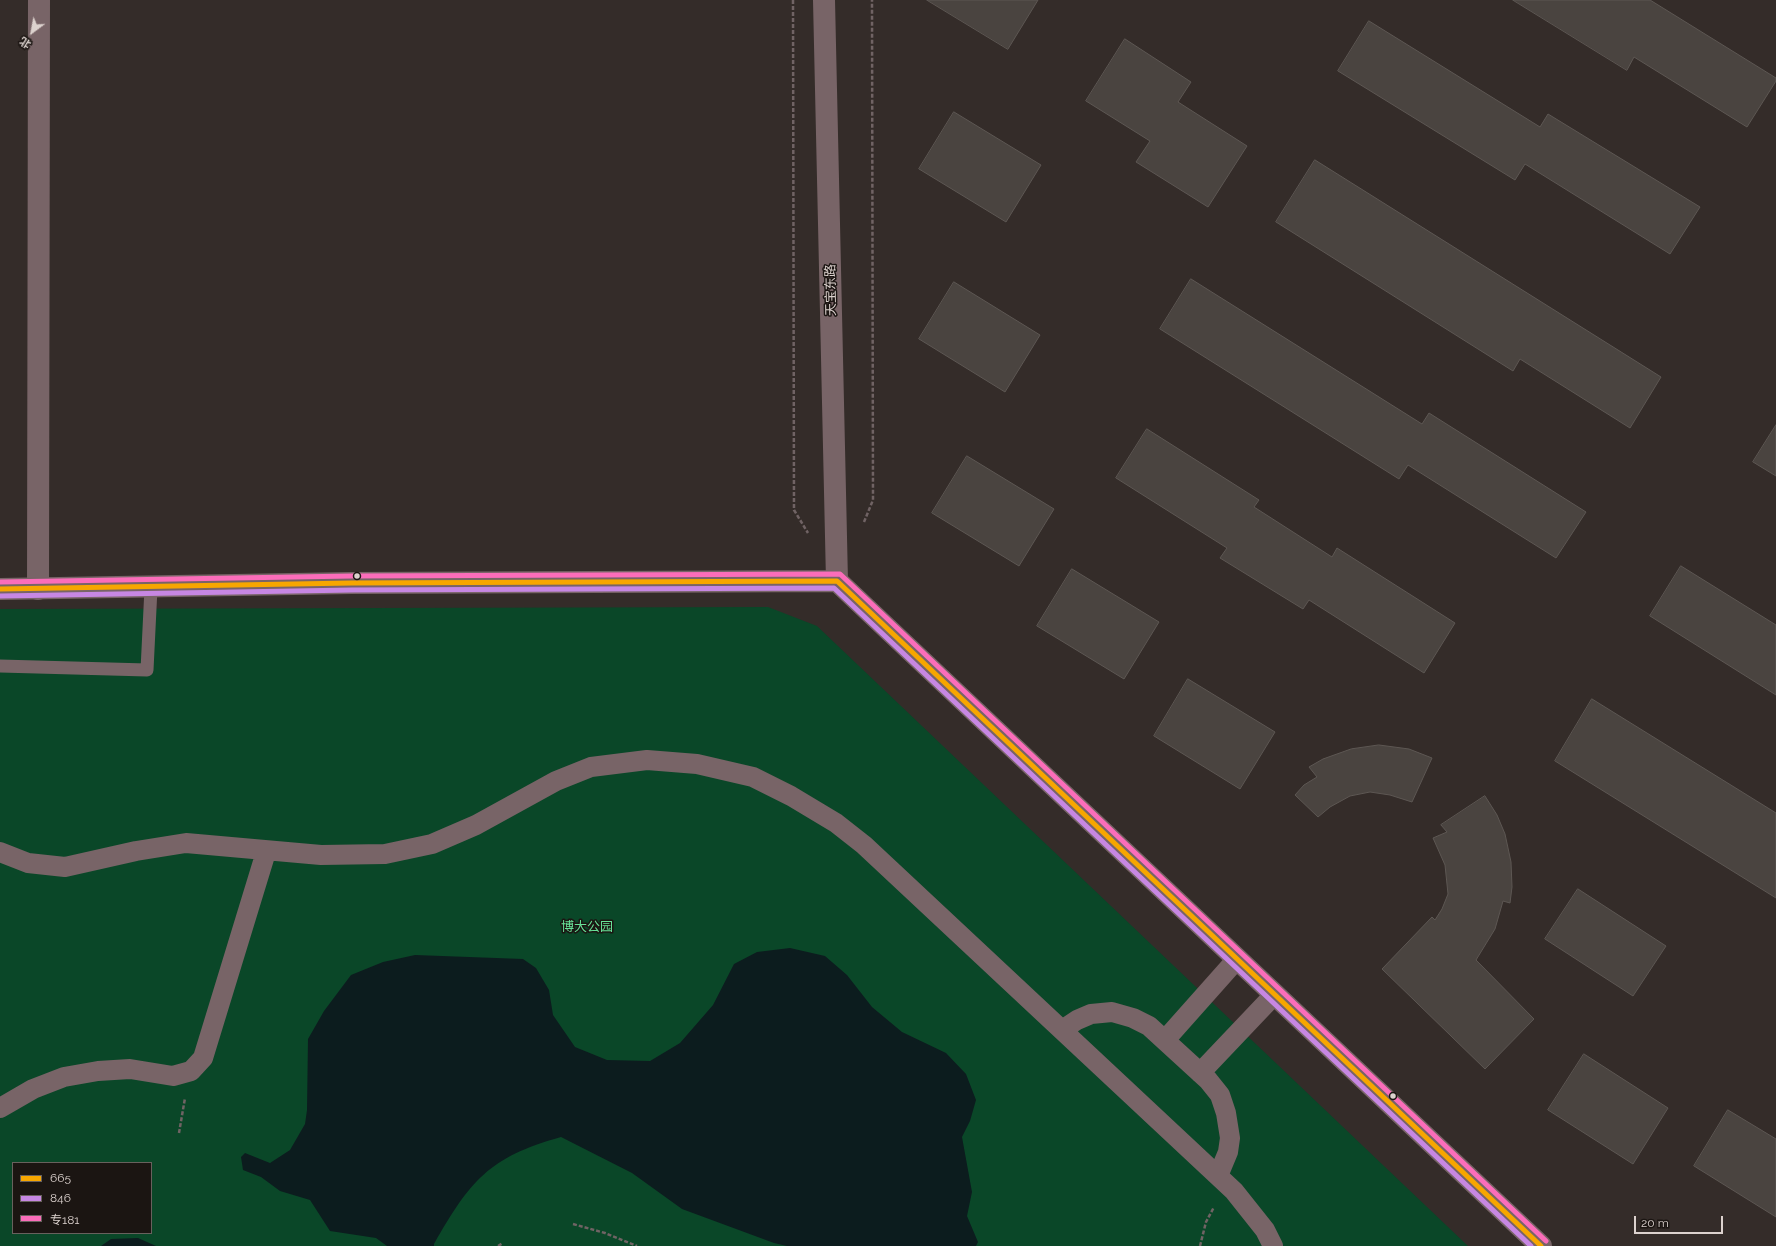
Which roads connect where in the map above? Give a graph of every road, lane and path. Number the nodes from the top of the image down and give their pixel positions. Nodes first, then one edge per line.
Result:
1 (39, 0) edge
2 (793, 0) edge
3 (824, 0) edge
4 (872, 0) edge
5 (861, 527) dead end
6 (810, 535) dead end
7 (837, 581) junction
8 (151, 588) junction
9 (0, 589) edge
10 (38, 589) junction
11 (0, 666) edge
12 (0, 852) edge
13 (266, 852) junction
14 (1238, 959) junction
15 (1275, 994) junction
16 (1062, 1030) junction
17 (1165, 1040) junction
18 (191, 1070) junction
19 (1200, 1073) junction
20 (0, 1108) edge
21 (179, 1133) dead end
22 (1218, 1176) junction
23 (1234, 1191) junction
24 (573, 1224) dead end
25 (503, 1243) dead end
26 (498, 1246) edge
27 (637, 1246) edge
28 (1200, 1246) edge
29 (1273, 1246) edge
30 (1541, 1246) edge

1 - 10 street
2 - 6 path
3 - 7 street, 天宝东路
4 - 5 path
7 - 8 street
7 - 14 street
8 - 10 street
8 - 11 lane
9 - 10 street
12 - 13 street
13 - 16 street
13 - 18 street
14 - 15 street
14 - 17 street
15 - 19 street
15 - 30 street
16 - 17 street
16 - 22 street
17 - 19 street
18 - 20 street
18 - 21 path
19 - 22 street
22 - 23 street
23 - 28 path
23 - 29 street
24 - 27 path
25 - 26 path

